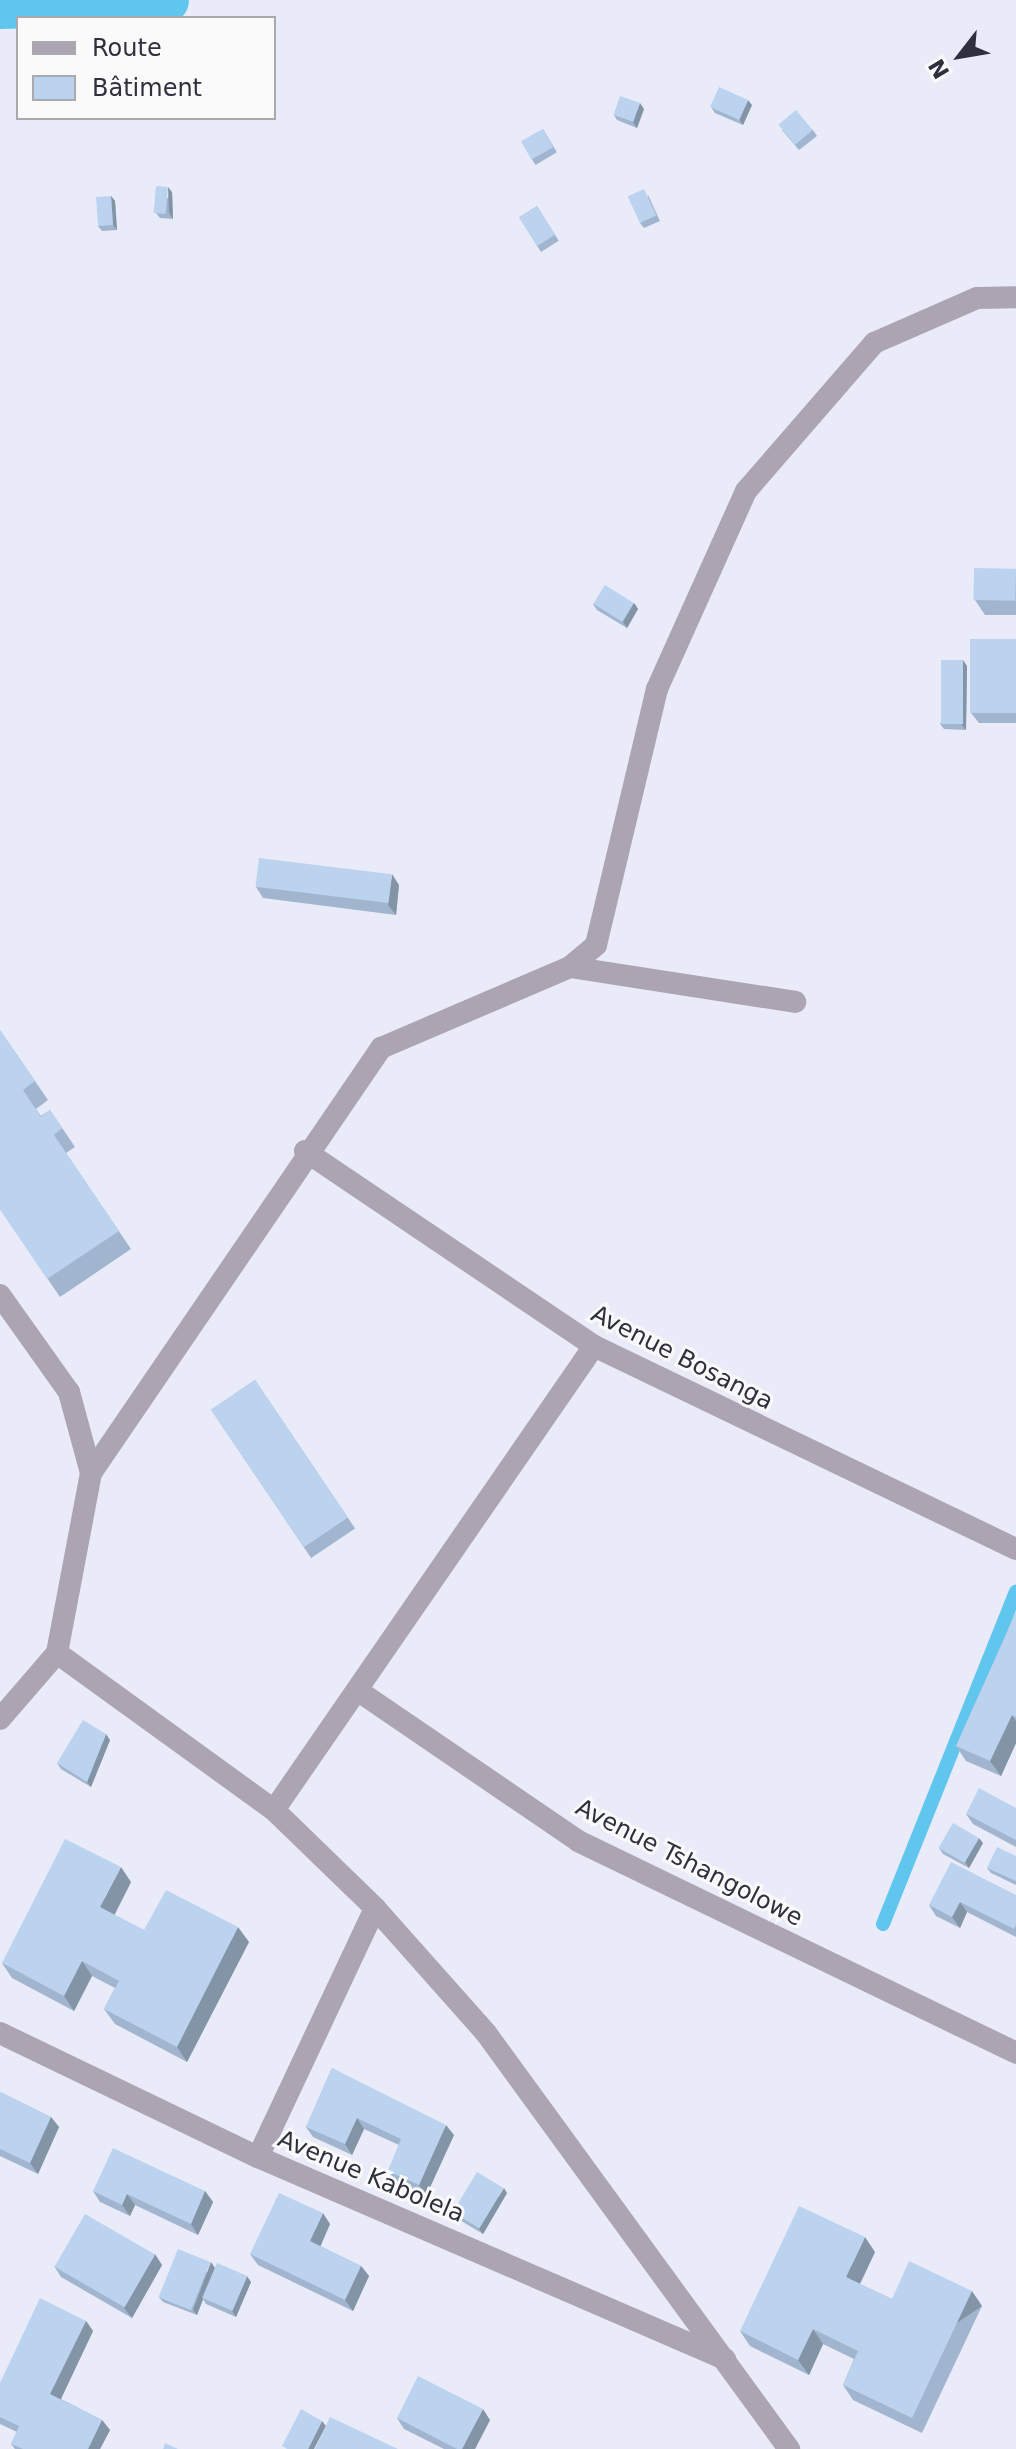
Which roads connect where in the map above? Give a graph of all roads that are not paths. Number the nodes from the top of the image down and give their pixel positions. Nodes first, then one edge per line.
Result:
1 (1016, 297) edge
2 (570, 967) junction
3 (795, 1002) dead end
4 (305, 1151) junction
5 (0, 1295) edge
6 (594, 1346) junction
7 (91, 1473) junction
8 (1016, 1549) edge
9 (57, 1653) junction
10 (357, 1690) junction
11 (0, 1719) edge
12 (274, 1810) junction
13 (375, 1908) junction
14 (0, 2033) edge
15 (1016, 2053) edge
16 (258, 2157) junction
17 (727, 2360) junction
18 (789, 2449) edge

1 - 2 street
2 - 3 street
2 - 4 street
4 - 6 street, Avenue Bosanga
4 - 7 street
5 - 7 street
6 - 8 street, Avenue Bosanga
6 - 10 street
7 - 9 street
9 - 11 street
9 - 12 street
10 - 12 street
10 - 15 street, Avenue Tshangolowe
12 - 13 street
13 - 16 street
13 - 17 street
14 - 16 street, Avenue Kabolela
16 - 17 street, Avenue Kabolela
17 - 18 street

